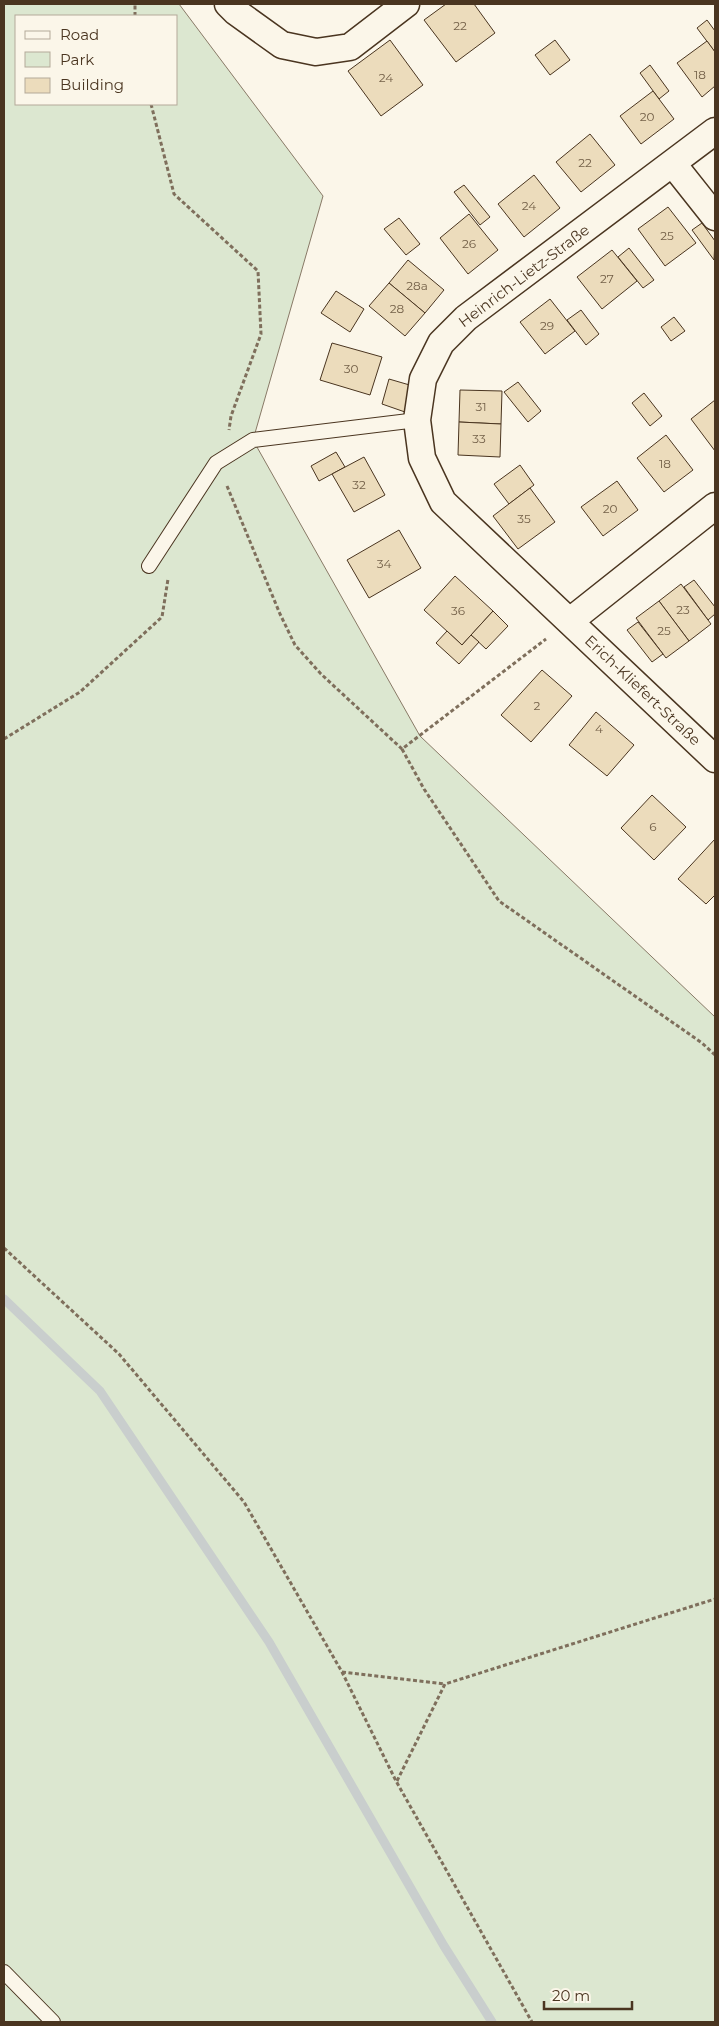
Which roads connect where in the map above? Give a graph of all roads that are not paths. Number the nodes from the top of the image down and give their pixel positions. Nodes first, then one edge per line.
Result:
1 (228, 4) edge
2 (406, 4) edge
3 (715, 131) edge
4 (673, 164) junction
5 (715, 218) edge
6 (417, 420) junction
7 (715, 506) edge
8 (149, 566) dead end
9 (570, 621) junction
10 (715, 759) edge
11 (4, 1972) edge
12 (53, 2022) edge

1 - 2 street
3 - 4 street, Heinrich-Lietz-Straße
4 - 5 street
4 - 6 street, Heinrich-Lietz-Straße
6 - 8 lane
6 - 9 street, Heinrich-Lietz-Straße
7 - 9 street
9 - 10 street, Erich-Kliefert-Straße
11 - 12 lane

